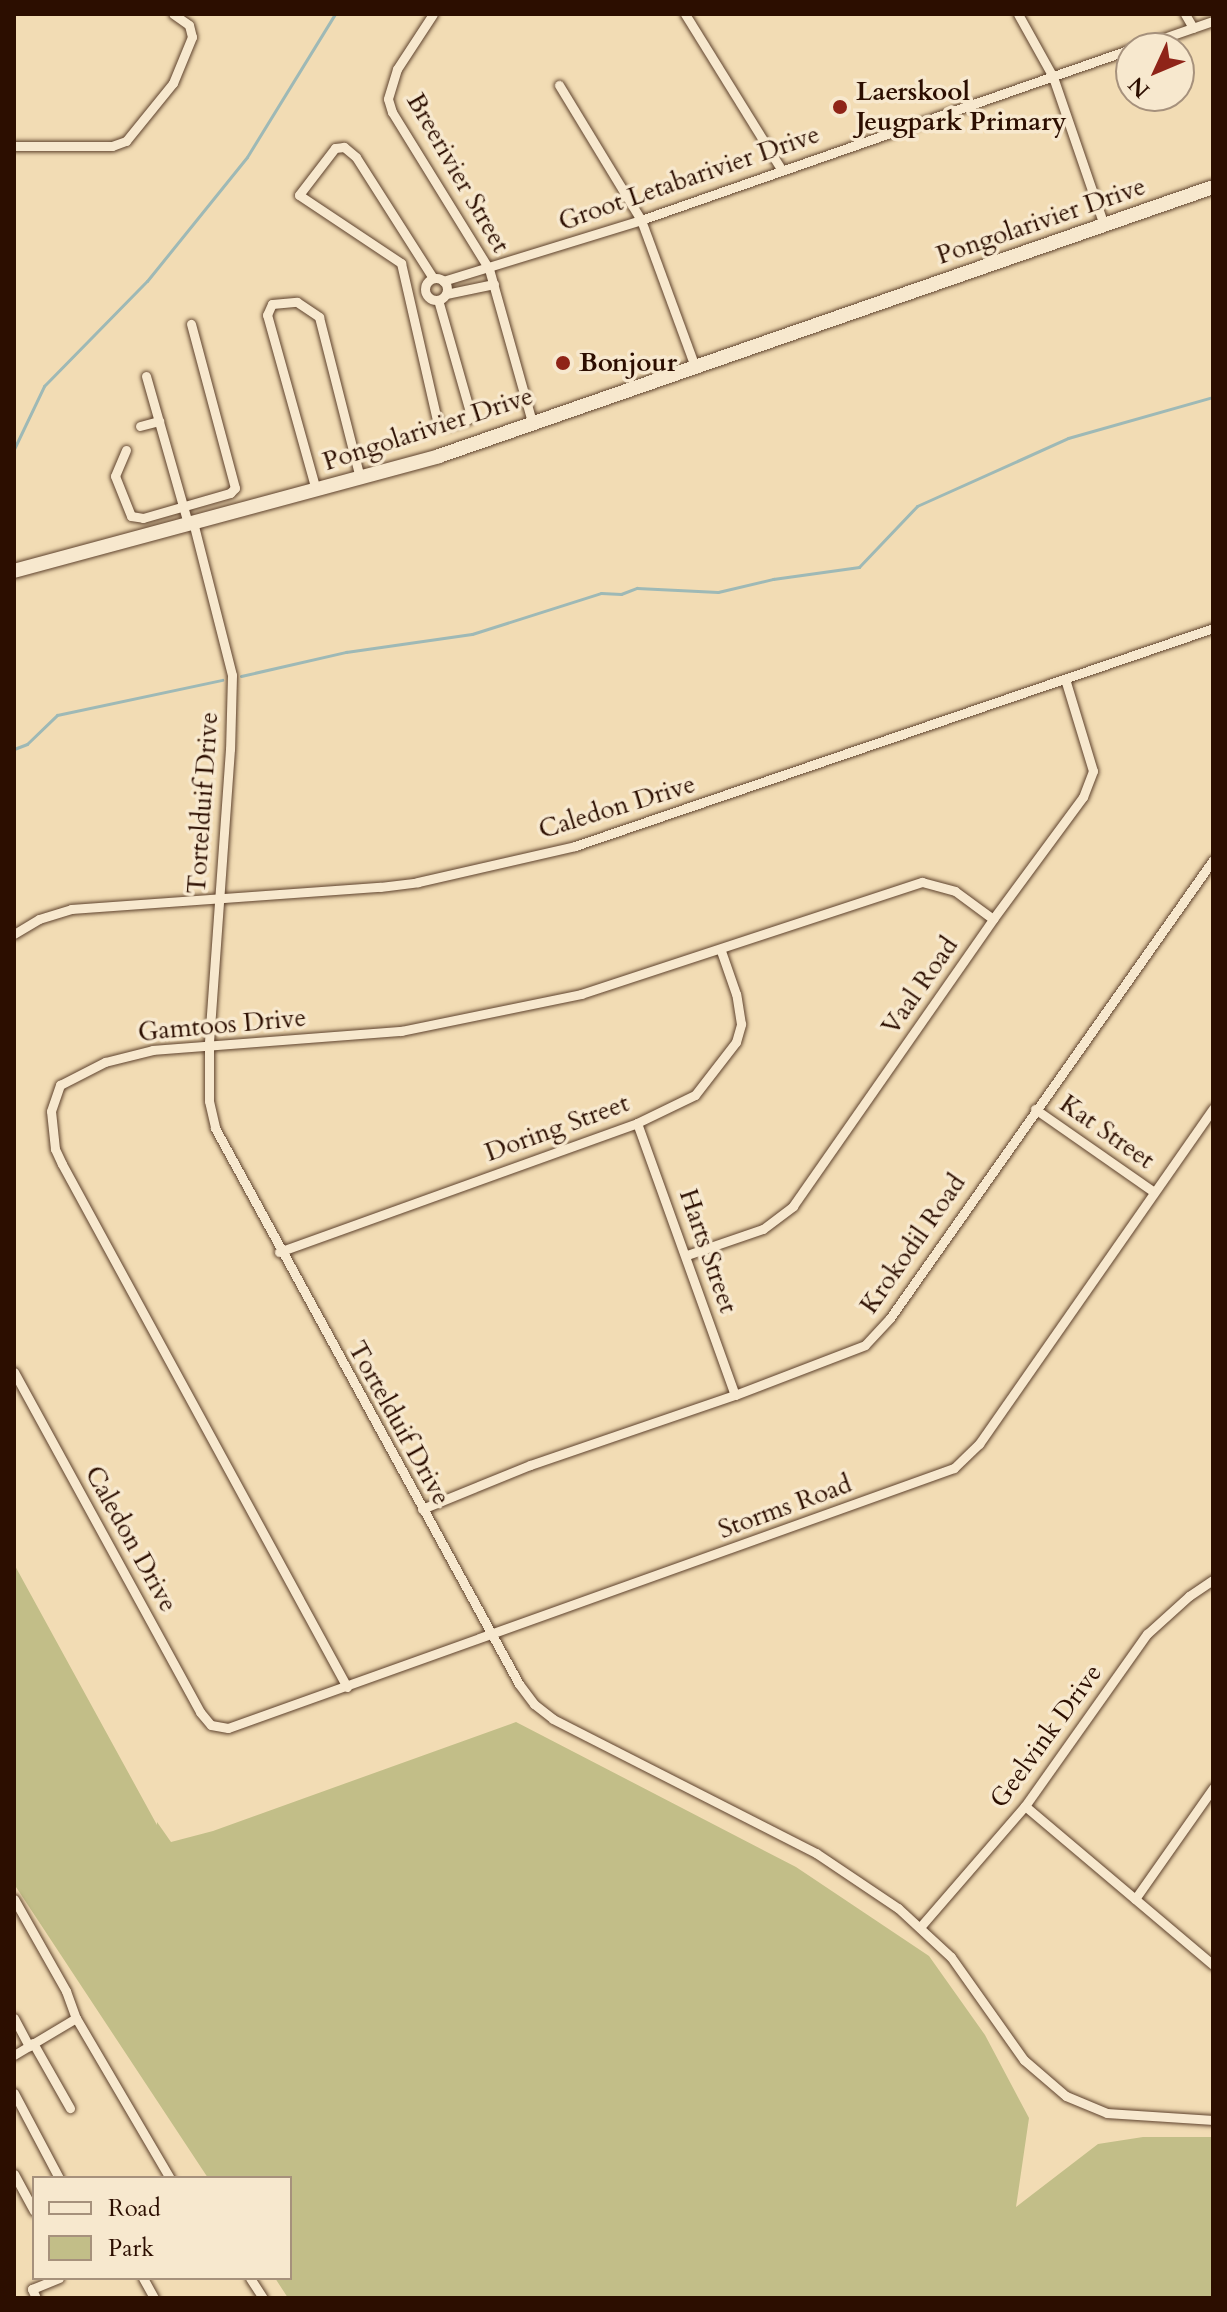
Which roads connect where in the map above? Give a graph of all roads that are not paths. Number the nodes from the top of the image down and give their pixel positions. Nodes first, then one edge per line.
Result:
1 (173, 14) edge
2 (433, 14) edge
3 (685, 14) edge
4 (1018, 14) edge
5 (1185, 14) edge
6 (1213, 21) edge
7 (1193, 28) junction
8 (1182, 32) edge
9 (1115, 55) edge
10 (1053, 77) junction
11 (559, 85) dead end
12 (14, 146) edge
13 (781, 169) junction
14 (1213, 187) edge
15 (641, 220) junction
16 (1104, 225) junction
17 (489, 269) junction
18 (438, 280) junction
19 (494, 284) junction
20 (425, 293) junction
21 (412, 297) junction
22 (442, 297) junction
23 (191, 324) dead end
24 (695, 367) junction
25 (146, 376) dead end
26 (159, 421) junction
27 (532, 422) junction
28 (140, 426) dead end
29 (126, 450) dead end
30 (360, 478) junction
31 (316, 490) junction
32 (182, 506) junction
33 (191, 522) junction
34 (14, 571) edge
35 (1213, 628) edge
36 (1065, 679) junction
37 (1213, 860) edge
38 (219, 899) junction
39 (993, 919) junction
40 (14, 934) edge
41 (721, 951) junction
42 (209, 1045) junction
43 (1035, 1109) junction
44 (1213, 1109) edge
45 (637, 1123) junction
46 (1154, 1192) junction
47 (279, 1252) junction
48 (687, 1255) junction
49 (14, 1372) edge
50 (735, 1395) junction
51 (422, 1509) junction
52 (1213, 1580) edge
53 (492, 1635) junction
54 (347, 1687) junction
55 (211, 1725) joint
56 (1213, 1788) edge
57 (1025, 1806) junction
58 (14, 1899) edge
59 (1135, 1899) junction
60 (921, 1926) junction
61 (1213, 1965) edge
62 (14, 2018) edge
63 (76, 2018) junction
64 (31, 2044) junction
65 (14, 2055) edge
66 (14, 2093) edge
67 (70, 2108) dead end
68 (1213, 2120) edge
69 (14, 2174) edge
70 (58, 2176) edge
71 (169, 2176) edge
72 (32, 2207) edge
73 (54, 2280) edge
74 (144, 2280) edge
75 (251, 2280) edge
76 (36, 2298) edge
77 (154, 2298) edge
78 (263, 2298) edge

1 - 12 street
2 - 17 street, Breerivier Street
3 - 13 street
4 - 10 street
5 - 7 street
6 - 7 street, Groot Letabarivier Drive
7 - 8 street, Groot Letabarivier Drive
9 - 10 street, Groot Letabarivier Drive
10 - 13 street, Groot Letabarivier Drive
10 - 16 street
11 - 15 street
13 - 15 street, Groot Letabarivier Drive
14 - 16 street, Pongolarivier Drive
15 - 17 street, Groot Letabarivier Drive
15 - 24 street
16 - 24 street, Pongolarivier Drive
17 - 18 street, Groot Letabarivier Drive
17 - 19 street, Breerivier Street
18 - 20 street
18 - 21 street
18 - 22 street
19 - 22 street
19 - 27 street, Breerivier Street
20 - 21 street
20 - 22 street
21 - 22 street
23 - 32 street
24 - 27 street, Pongolarivier Drive
25 - 26 street, Tortelduif Drive
26 - 28 street
26 - 32 street, Tortelduif Drive
27 - 30 street, Pongolarivier Drive
29 - 32 street
30 - 31 street, Pongolarivier Drive
30 - 31 street
31 - 33 street, Pongolarivier Drive
32 - 33 street, Tortelduif Drive
33 - 34 street, Pongolarivier Drive
33 - 38 street, Tortelduif Drive
35 - 36 street, Caledon Drive
36 - 38 street, Caledon Drive
36 - 39 street, Vaal Road
37 - 43 street, Krokodil Road
38 - 40 street, Caledon Drive
38 - 42 street, Tortelduif Drive
39 - 41 street, Gamtoos Drive
39 - 48 street, Vaal Road
41 - 42 street, Gamtoos Drive
41 - 45 street, Doring Street
42 - 47 street, Tortelduif Drive
42 - 54 street, Gamtoos Drive
43 - 46 street, Kat Street
43 - 50 street, Krokodil Road
44 - 46 street, Storms Road
45 - 47 street, Doring Street
45 - 48 street, Harts Street
46 - 53 street, Storms Road
47 - 51 street, Tortelduif Drive
48 - 50 street, Harts Street
49 - 55 street, Caledon Drive
50 - 51 street, Krokodil Road
51 - 53 street, Tortelduif Drive
52 - 57 street, Geelvink Drive
53 - 54 street, Storms Road
53 - 60 street, Tortelduif Drive
54 - 55 street, Storms Road
56 - 59 street
57 - 59 street
57 - 60 street, Geelvink Drive
58 - 63 street
59 - 61 street
60 - 68 street, Tortelduif Drive
62 - 64 street
63 - 64 street
63 - 71 street
64 - 65 street
64 - 67 street
66 - 70 street
69 - 72 street
73 - 76 street
74 - 77 street
75 - 78 street

